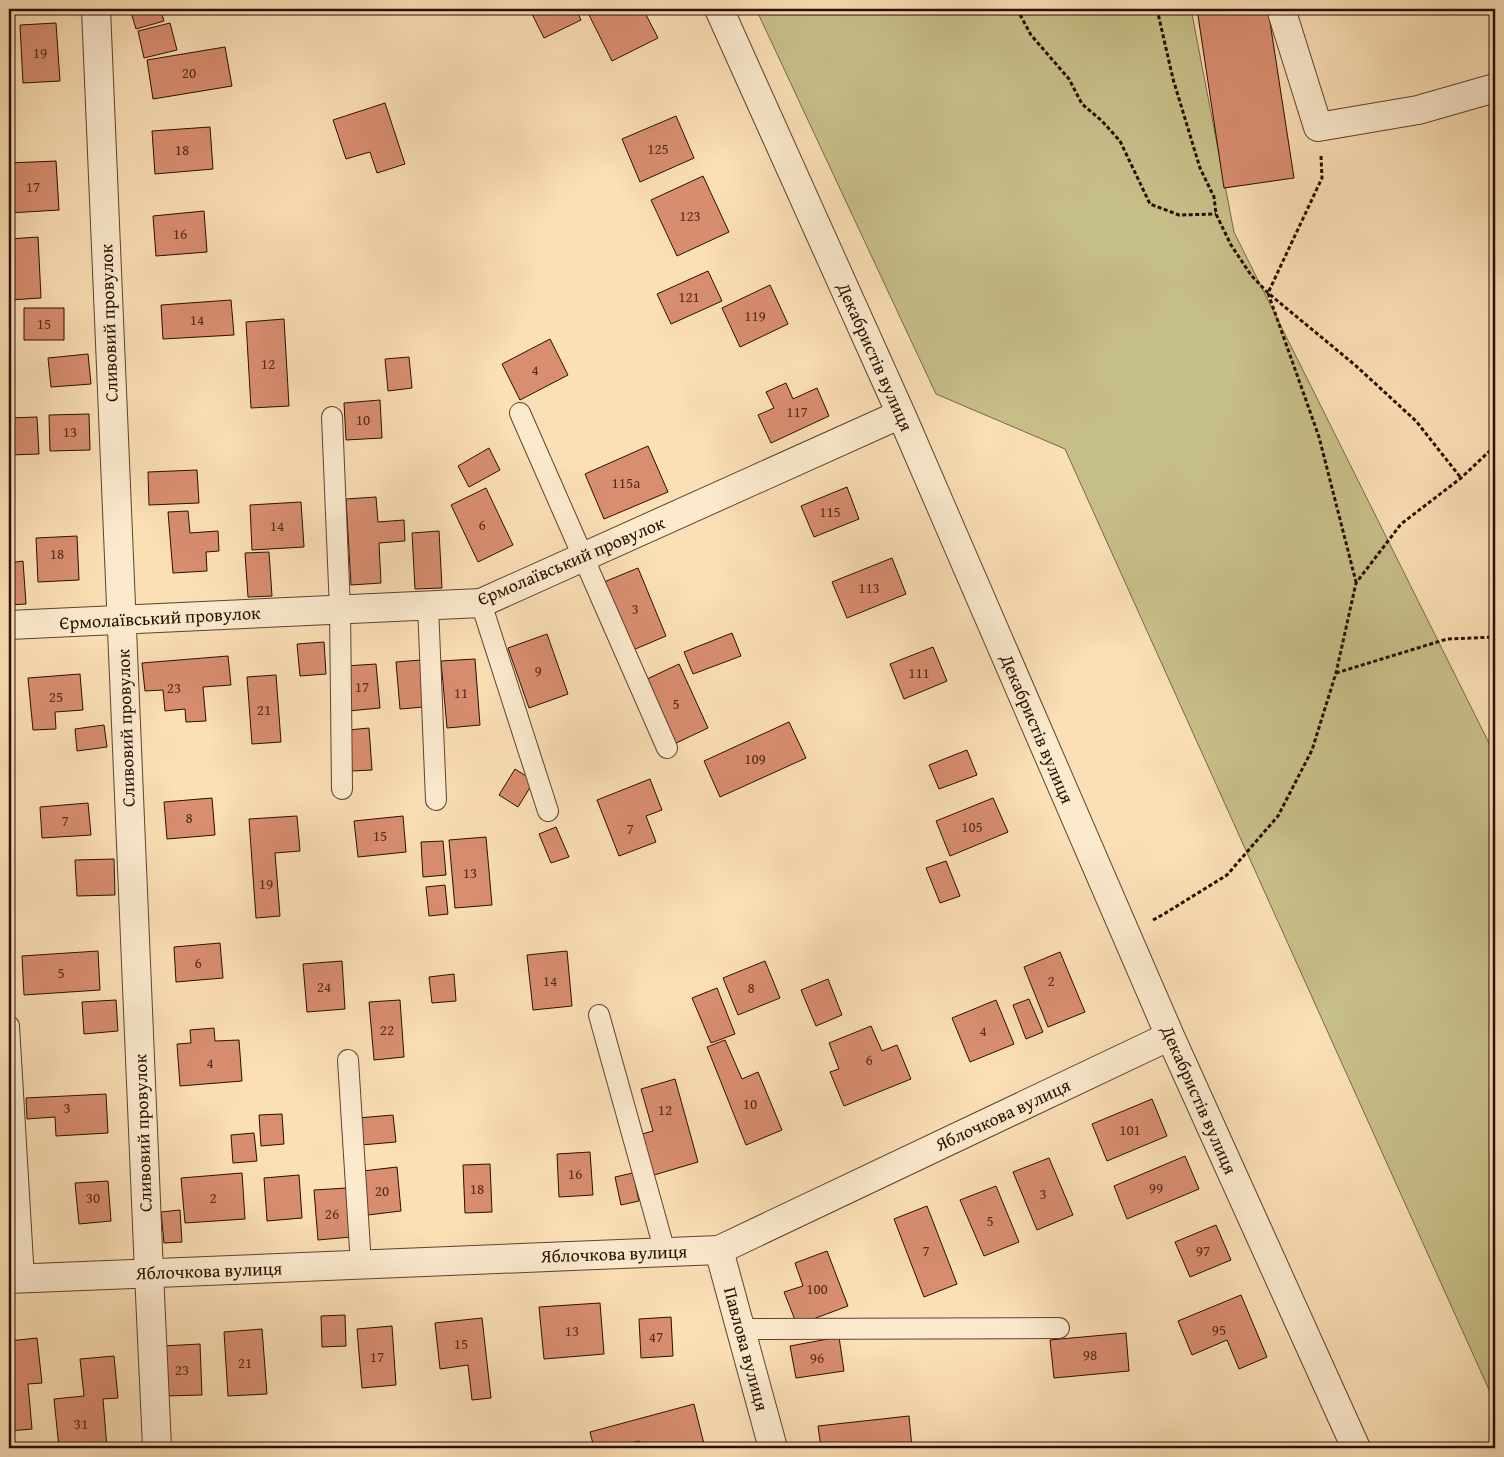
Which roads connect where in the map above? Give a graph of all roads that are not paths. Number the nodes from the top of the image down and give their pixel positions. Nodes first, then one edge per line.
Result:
1 (96, 9) edge
2 (719, 9) edge
3 (1281, 9) edge
4 (1495, 88) edge
5 (520, 413) dead end
6 (901, 414) junction
7 (332, 417) dead end
8 (583, 557) junction
9 (481, 603) junction
10 (428, 606) junction
11 (340, 610) junction
12 (121, 620) junction
13 (9, 625) edge
14 (667, 748) dead end
15 (342, 789) dead end
16 (436, 800) dead end
17 (548, 811) dead end
18 (599, 1015) dead end
19 (9, 1026) edge
20 (1170, 1036) junction
21 (348, 1060) dead end
22 (719, 1250) junction
23 (665, 1252) junction
24 (360, 1265) junction
25 (148, 1274) junction
26 (16, 1279) edge
27 (1060, 1328) dead end
28 (740, 1329) junction
29 (157, 1447) edge
30 (772, 1448) edge
31 (1356, 1448) edge

1 - 12 street, Сливовий провулок
2 - 6 street, Декабристів вулиця
3 - 4 street
5 - 8 lane
6 - 8 street, Єрмолаївський провулок
6 - 20 street, Декабристів вулиця
7 - 11 lane
8 - 9 street, Єрмолаївський провулок
8 - 14 lane
9 - 10 street, Єрмолаївський провулок
9 - 17 lane
10 - 11 street, Єрмолаївський провулок
10 - 16 lane
11 - 12 street, Єрмолаївський провулок
11 - 15 lane
12 - 13 street, Єрмолаївський провулок
12 - 25 street, Сливовий провулок
18 - 23 lane
19 - 26 lane
20 - 22 street, Яблочкова вулиця
20 - 31 street, Декабристів вулиця
21 - 24 lane
22 - 23 street, Яблочкова вулиця
22 - 28 street, Павлова вулиця
23 - 24 street, Яблочкова вулиця
24 - 25 street, Яблочкова вулиця
25 - 26 street, Яблочкова вулиця
25 - 29 street, Сливовий провулок
27 - 28 lane
28 - 30 street, Павлова вулиця

